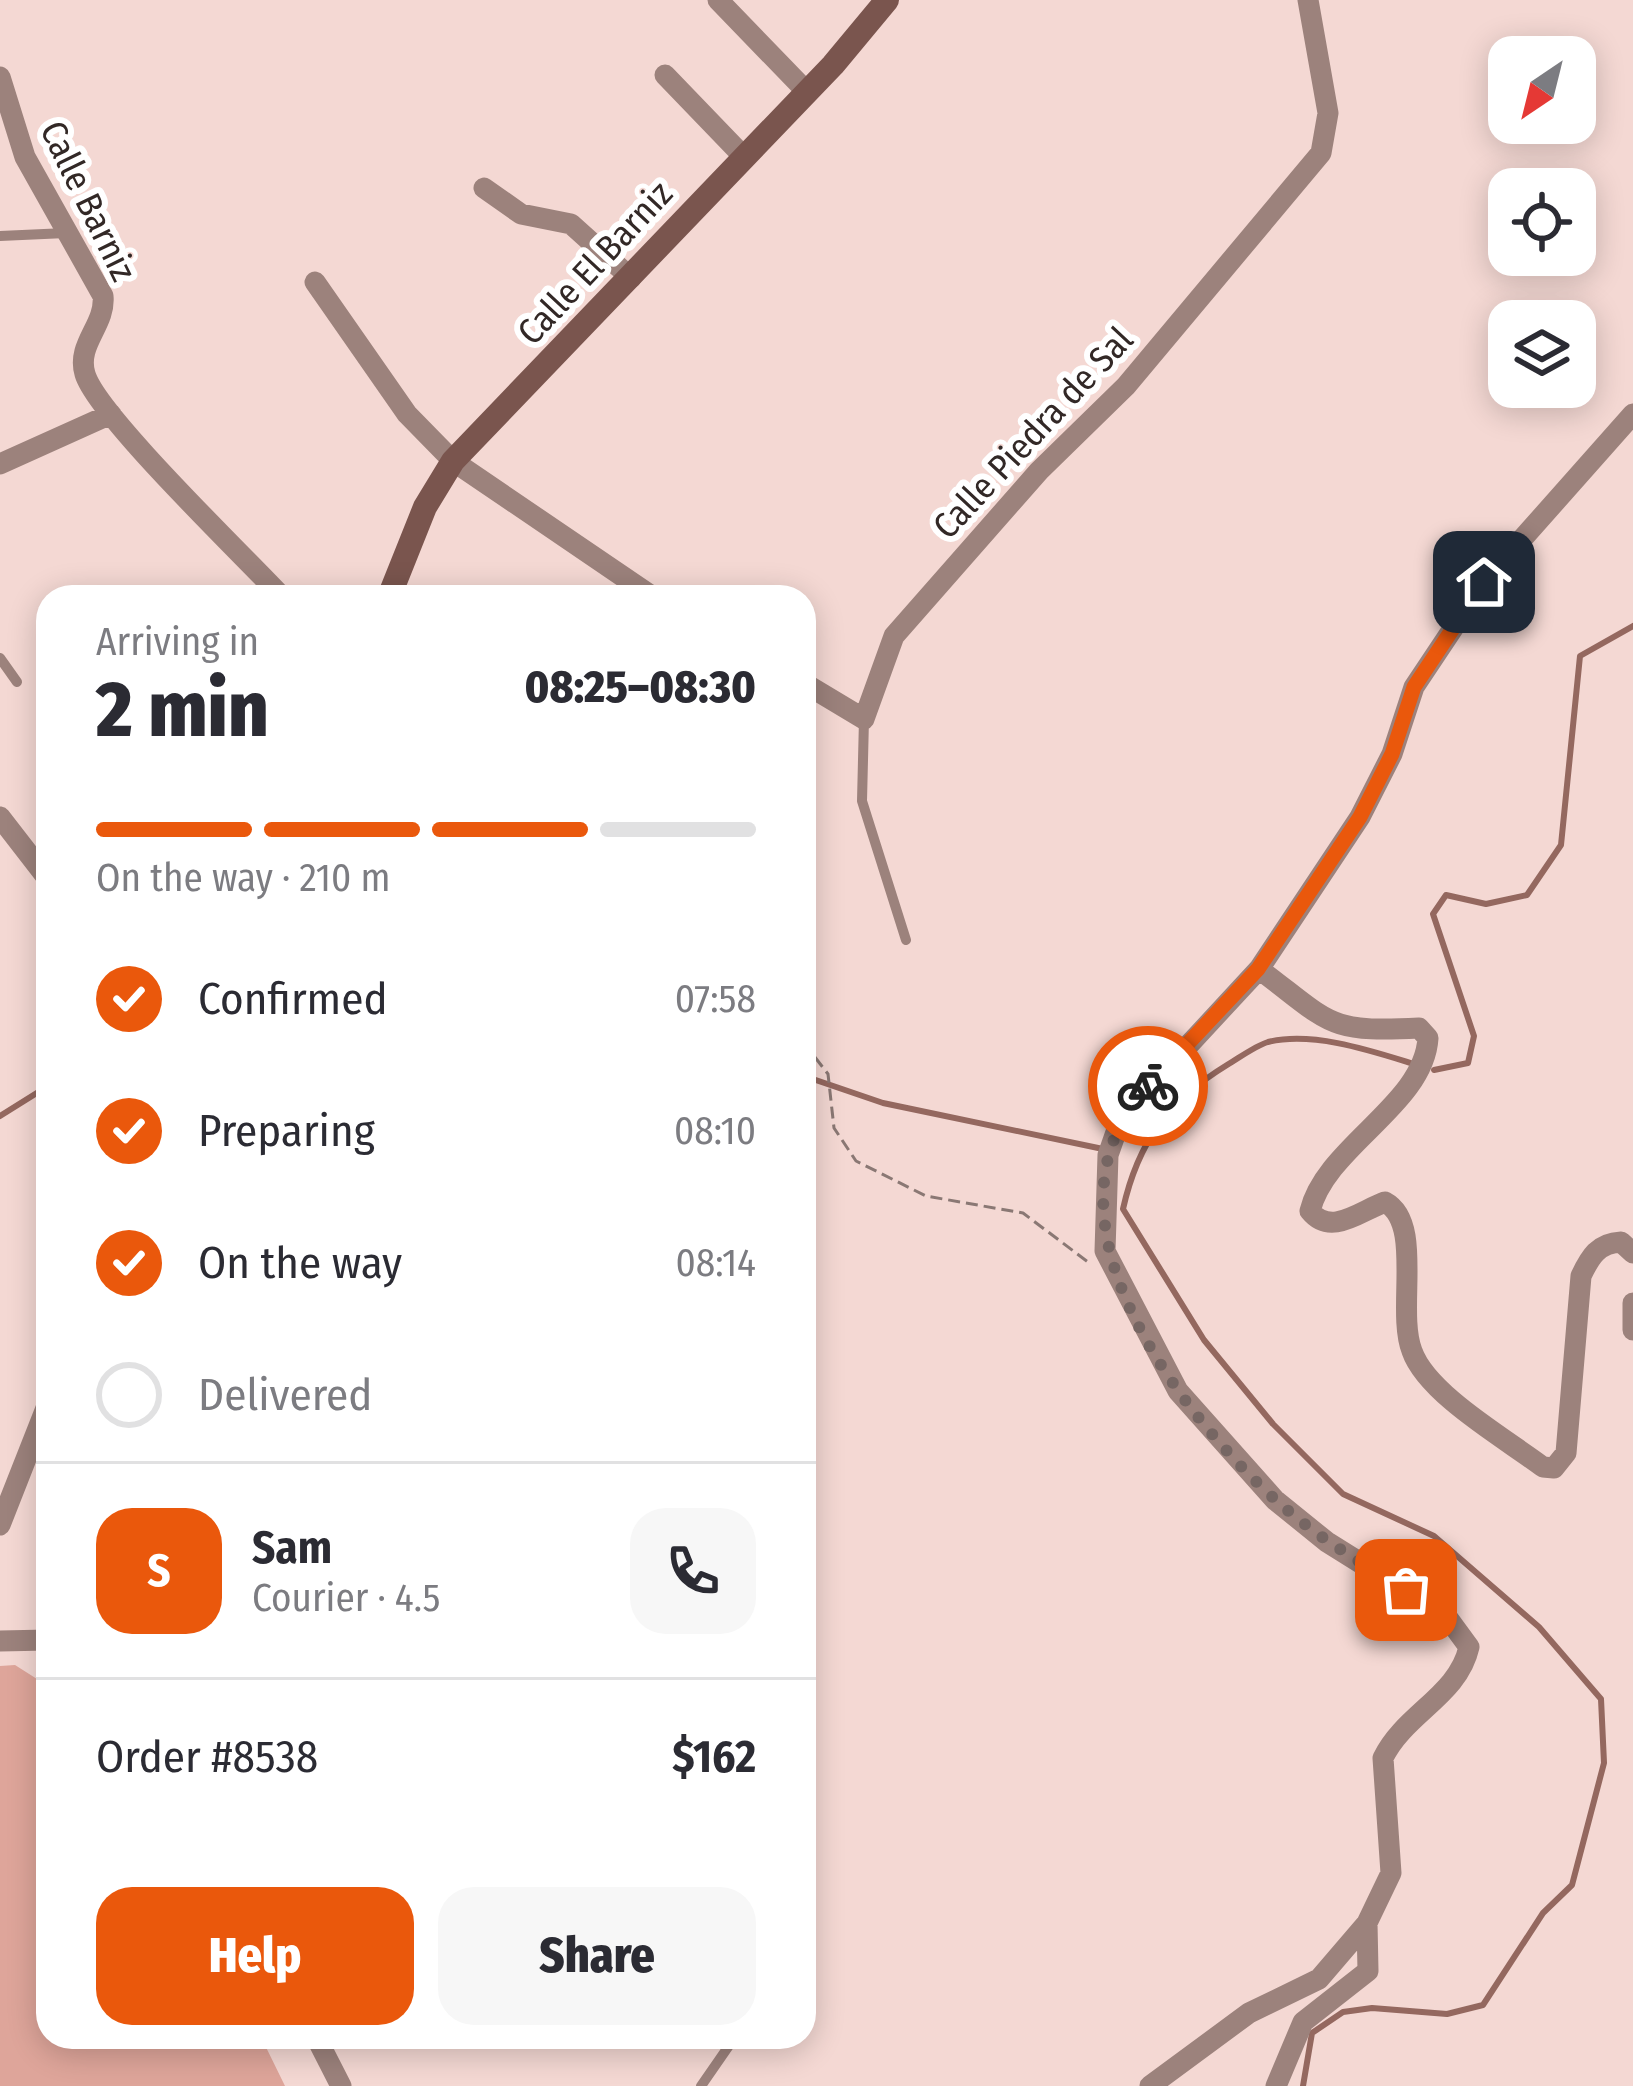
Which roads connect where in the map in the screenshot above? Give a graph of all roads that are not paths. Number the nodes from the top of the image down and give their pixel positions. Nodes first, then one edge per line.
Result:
1 (718, 0) edge
2 (887, 0) edge
3 (1308, 0) edge
4 (664, 75) dead end
5 (0, 76) edge
6 (807, 92) junction
7 (743, 156) junction
8 (484, 188) dead end
9 (66, 232) junction
10 (0, 236) edge
11 (631, 278) junction
12 (315, 282) dead end
13 (111, 414) junction
14 (1633, 414) edge
15 (453, 461) junction
16 (0, 464) edge
17 (271, 585) edge
18 (393, 585) edge
19 (635, 585) edge
20 (0, 658) edge
21 (17, 682) dead end
22 (816, 690) edge
23 (865, 719) junction
24 (0, 817) edge
25 (36, 864) edge
26 (906, 940) dead end
27 (1258, 969) junction
28 (1633, 1253) edge
29 (1633, 1303) edge
30 (1633, 1330) edge
31 (36, 1428) edge
32 (7, 1488) edge
33 (0, 1525) edge
34 (36, 1640) edge
35 (0, 1641) edge
36 (1367, 1924) junction
37 (1370, 1959) junction
38 (1319, 1979) junction
39 (322, 2049) edge
40 (726, 2049) edge
41 (1196, 2054) junction
42 (341, 2086) edge
43 (700, 2086) edge
44 (1150, 2086) edge
45 (1181, 2086) edge
46 (1276, 2086) edge

1 - 6 street
2 - 6 street, Calle El Barniz
3 - 23 street, Calle Piedra de Sal
4 - 7 street
5 - 9 street, Calle Barniz
6 - 7 street, Calle El Barniz
7 - 11 street, Calle El Barniz
8 - 11 street
9 - 10 lane
9 - 13 street, Calle Barniz
11 - 15 street, Calle El Barniz
12 - 15 street
13 - 16 street
13 - 17 street, Calle Barniz
14 - 27 street
15 - 18 street, Calle El Barniz
15 - 19 street
20 - 21 lane
22 - 23 street
23 - 26 lane
24 - 25 street
27 - 28 street
27 - 36 street
29 - 30 street
31 - 32 street
32 - 33 street
34 - 35 street
36 - 37 street
36 - 38 street
37 - 38 street
37 - 46 street
38 - 41 street
39 - 42 street
40 - 43 lane
41 - 44 street
41 - 45 street

